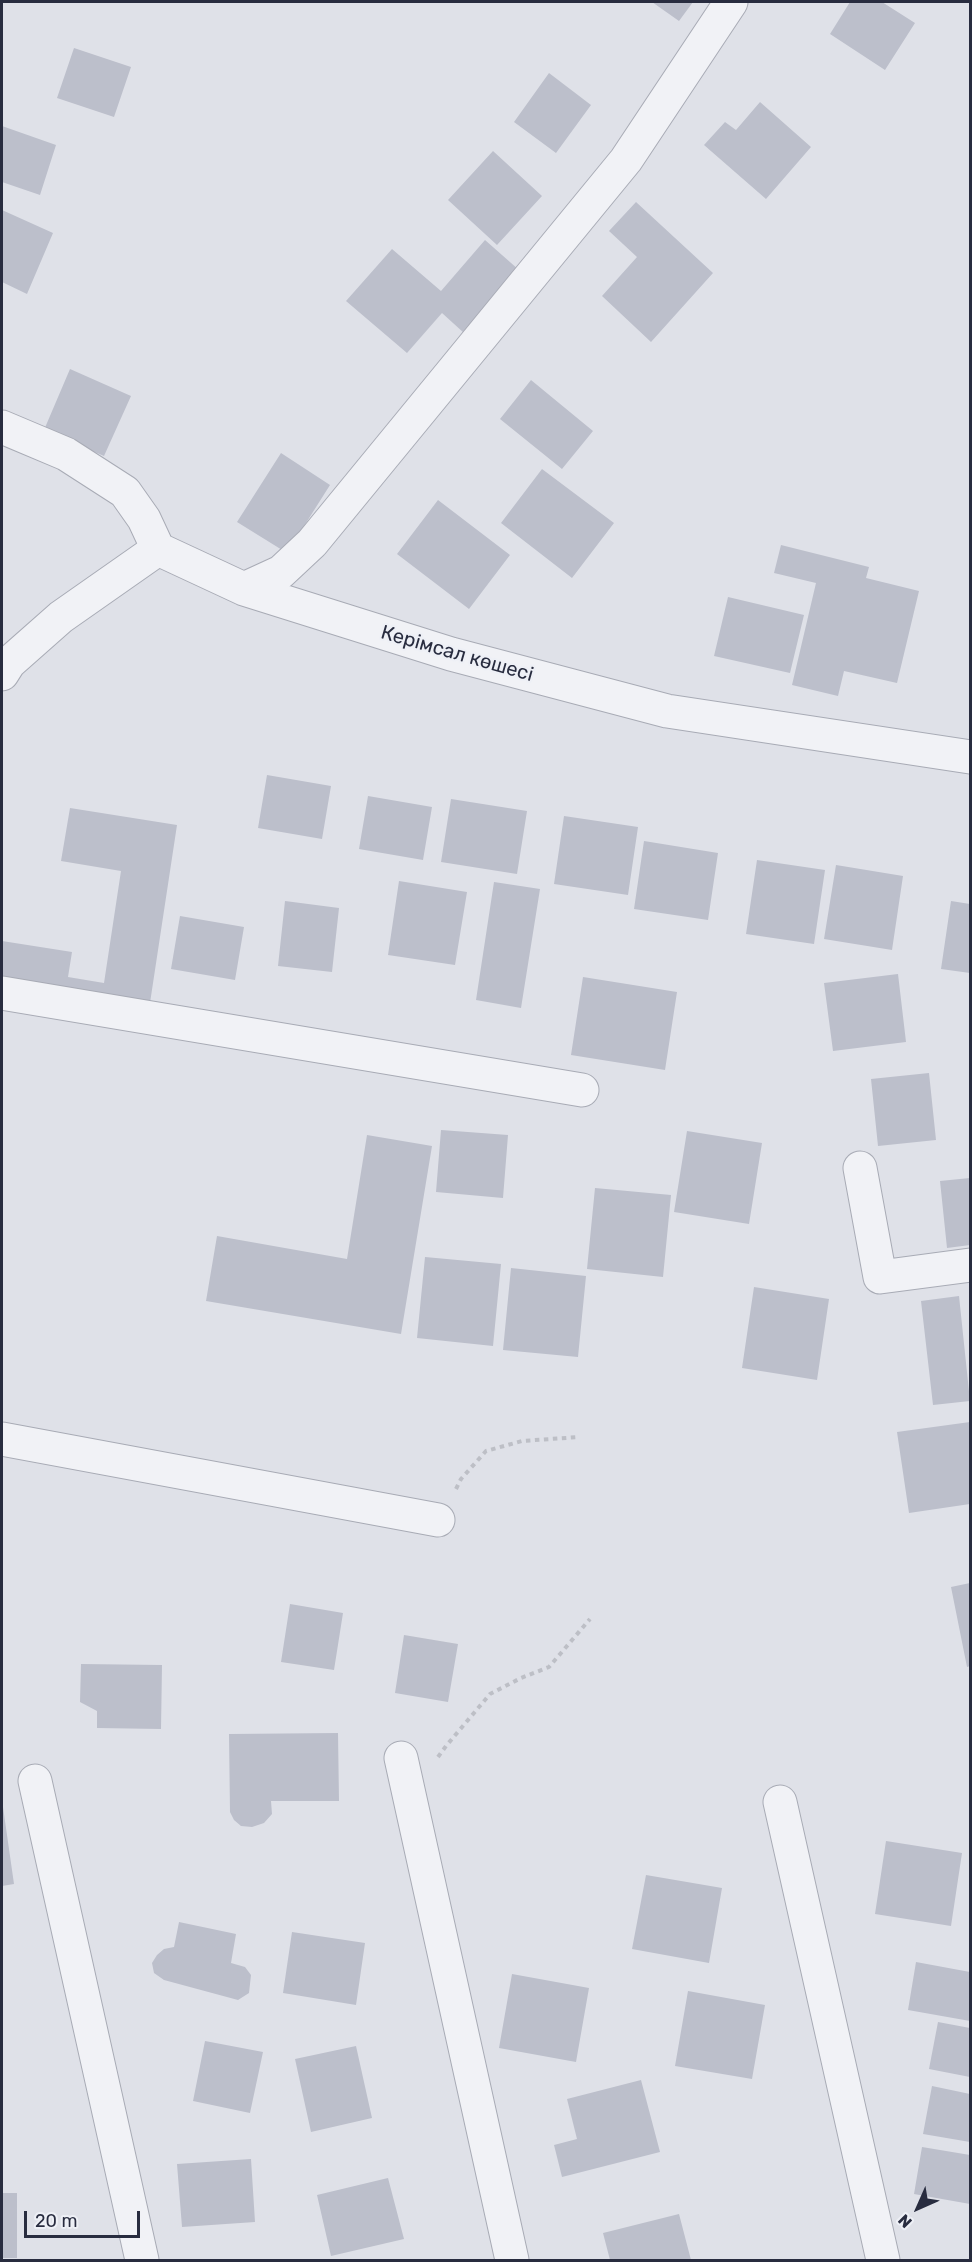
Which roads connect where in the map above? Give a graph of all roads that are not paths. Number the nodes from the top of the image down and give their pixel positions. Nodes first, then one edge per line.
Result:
1 (731, 2) edge
2 (2, 427) edge
3 (158, 549) junction
4 (244, 590) junction
5 (2, 674) edge
6 (970, 757) edge
7 (2, 993) edge
8 (582, 1090) dead end
9 (860, 1168) dead end
10 (970, 1266) edge
11 (2, 1439) edge
12 (438, 1520) road end
13 (401, 1758) dead end
14 (35, 1781) dead end
15 (780, 1803) dead end
16 (142, 2260) edge
17 (512, 2260) edge
18 (883, 2260) edge

1 - 4 street
2 - 3 street
3 - 4 street, Керімсал көшесі
3 - 5 street
4 - 6 street, Керімсал көшесі
7 - 8 street
9 - 10 street
11 - 12 street
13 - 17 street
14 - 16 street
15 - 18 street

